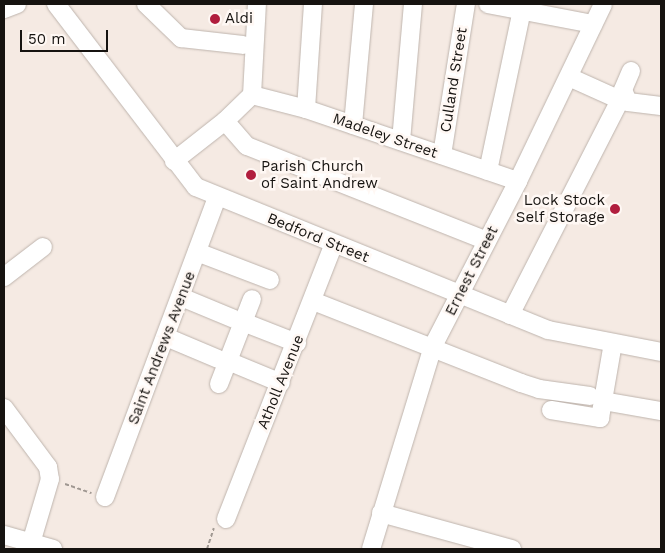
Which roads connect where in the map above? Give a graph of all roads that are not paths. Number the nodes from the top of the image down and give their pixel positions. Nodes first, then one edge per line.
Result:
1 (17, 4) edge
2 (56, 4) edge
3 (146, 4) edge
4 (257, 4) edge
5 (312, 4) edge
6 (364, 4) edge
7 (413, 4) edge
8 (466, 4) edge
9 (488, 4) edge
10 (603, 4) edge
11 (4, 9) edge
12 (522, 9) junction
13 (594, 24) junction
14 (243, 44) dead end
15 (631, 71) dead end
16 (569, 77) junction
17 (252, 94) junction
18 (661, 106) edge
19 (306, 109) junction
20 (225, 121) junction
21 (353, 125) junction
22 (401, 141) junction
23 (442, 155) junction
24 (174, 161) junction
25 (488, 171) junction
26 (518, 181) junction
27 (217, 198) junction
28 (487, 241) junction
29 (334, 244) junction
30 (43, 247) dead end
31 (198, 252) junction
32 (4, 277) edge
33 (270, 280) dead end
34 (458, 296) junction
35 (247, 297) dead end
36 (181, 298) junction
37 (313, 301) junction
38 (510, 315) junction
39 (238, 320) junction
40 (166, 337) junction
41 (297, 343) junction
42 (613, 343) junction
43 (433, 346) junction
44 (661, 352) edge
45 (223, 360) junction
46 (215, 381) dead end
47 (282, 382) junction
48 (596, 398) junction
49 (4, 408) edge
50 (551, 410) dead end
51 (661, 411) edge
52 (105, 497) road end
53 (382, 513) junction
54 (226, 519) road end
55 (4, 534) edge
56 (31, 543) junction
57 (53, 549) edge
58 (371, 549) edge
59 (512, 549) edge

1 - 11 street
2 - 24 street, Bedford Street
3 - 14 street
4 - 17 street
5 - 19 street
6 - 21 street
7 - 22 street
8 - 23 street, Culland Street
9 - 12 street
10 - 13 street, Ernest Street
12 - 13 street
12 - 25 street
13 - 16 street, Ernest Street
15 - 18 street
16 - 26 street, Ernest Street
16 - 38 street
17 - 19 street, Madeley Street
17 - 20 street
19 - 21 street, Madeley Street
20 - 24 street
20 - 28 street
21 - 22 street, Madeley Street
22 - 23 street, Madeley Street
23 - 25 street, Madeley Street
24 - 27 street, Bedford Street
25 - 26 street, Madeley Street
26 - 28 street, Ernest Street
27 - 29 street, Bedford Street
27 - 31 street, Saint Andrews Avenue
28 - 34 street, Ernest Street
29 - 34 street, Bedford Street
29 - 37 street, Atholl Avenue
30 - 32 street
31 - 33 street
31 - 36 street, Saint Andrews Avenue
34 - 38 street, Bedford Street
34 - 43 street, Ernest Street
35 - 39 street
36 - 39 street
36 - 40 street, Saint Andrews Avenue
37 - 41 street, Atholl Avenue
37 - 43 street
38 - 42 street, Bedford Street
39 - 41 street
39 - 45 street
40 - 45 street
40 - 52 street, Saint Andrews Avenue
41 - 47 street, Atholl Avenue
42 - 44 street, Bedford Street
42 - 48 street
43 - 48 street
43 - 53 street, Ernest Street
45 - 46 street
45 - 47 street
47 - 54 street, Atholl Avenue
48 - 50 street
48 - 51 street
49 - 56 street
53 - 58 street, Ernest Street
53 - 59 street
55 - 56 street
56 - 57 street

